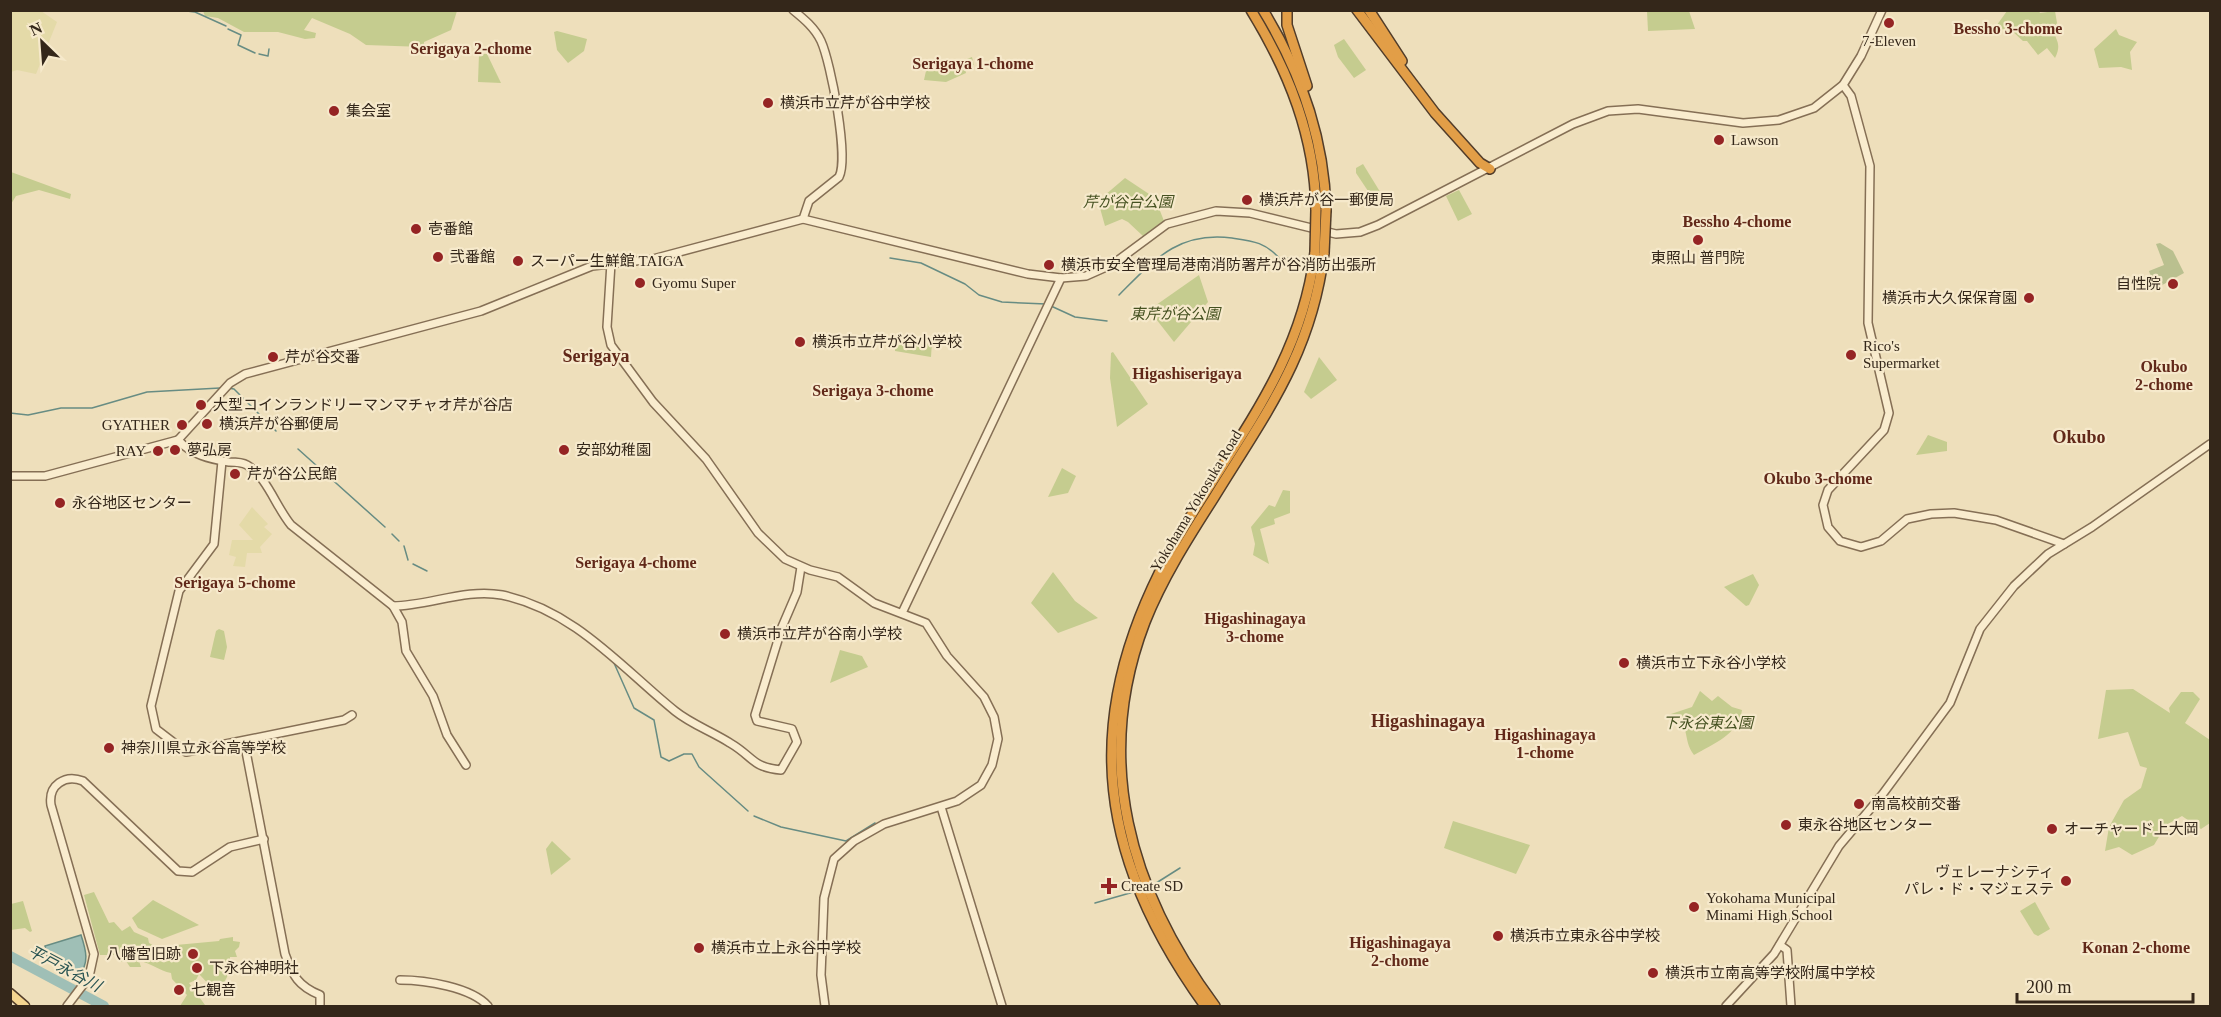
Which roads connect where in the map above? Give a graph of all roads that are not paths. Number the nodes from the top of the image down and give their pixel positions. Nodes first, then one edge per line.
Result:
1 (793, 10) edge
2 (1245, 10) edge
3 (1251, 10) edge
4 (1263, 10) edge
5 (1287, 10) edge
6 (1356, 10) edge
7 (1366, 10) edge
8 (1882, 10) edge
9 (1400, 63) junction
10 (1286, 75) junction
11 (1843, 85) junction
12 (1317, 131) junction
13 (1490, 169) junction
14 (1321, 210) junction
15 (803, 219) junction
16 (611, 263) junction
17 (1061, 278) junction
18 (178, 440) junction
19 (2211, 444) edge
20 (222, 461) junction
21 (10, 476) edge
22 (2064, 544) junction
23 (801, 567) junction
24 (393, 606) junction
25 (902, 612) junction
26 (352, 715) dead end
27 (244, 741) junction
28 (466, 765) dead end
29 (941, 807) junction
30 (1126, 837) junction
31 (264, 839) junction
32 (1780, 945) junction
33 (400, 980) dead end
34 (10, 993) edge
35 (25, 1006) edge
36 (67, 1006) edge
37 (320, 1006) edge
38 (488, 1006) edge
39 (825, 1006) edge
40 (1002, 1006) edge
41 (1205, 1006) edge
42 (1215, 1006) edge
43 (1726, 1006) edge
44 (1791, 1006) edge

1 - 15 street
2 - 10 highway
3 - 10 highway, Yokohama Yokosuka Road
4 - 12 highway, Yokohama Yokosuka Road
5 - 12 highway
6 - 9 highway
7 - 9 highway
8 - 11 street
9 - 13 highway
10 - 14 highway, Yokohama Yokosuka Road
11 - 13 street
11 - 22 street
12 - 14 highway, Yokohama Yokosuka Road
13 - 17 street
14 - 30 highway, Yokohama Yokosuka Road, bridge
15 - 16 street
15 - 17 street
16 - 18 street
16 - 23 street
17 - 25 street
18 - 20 street
18 - 21 street
19 - 22 street
20 - 24 street
20 - 27 street
22 - 32 street
23 - 24 street
23 - 25 street
24 - 28 street
25 - 29 street
26 - 27 street
27 - 31 street
29 - 39 street
29 - 40 street
30 - 41 highway, Yokohama Yokosuka Road
30 - 42 highway, Yokohama Yokosuka Road
31 - 36 street
31 - 37 street
32 - 43 street
32 - 44 street
33 - 38 street
34 - 35 main road

